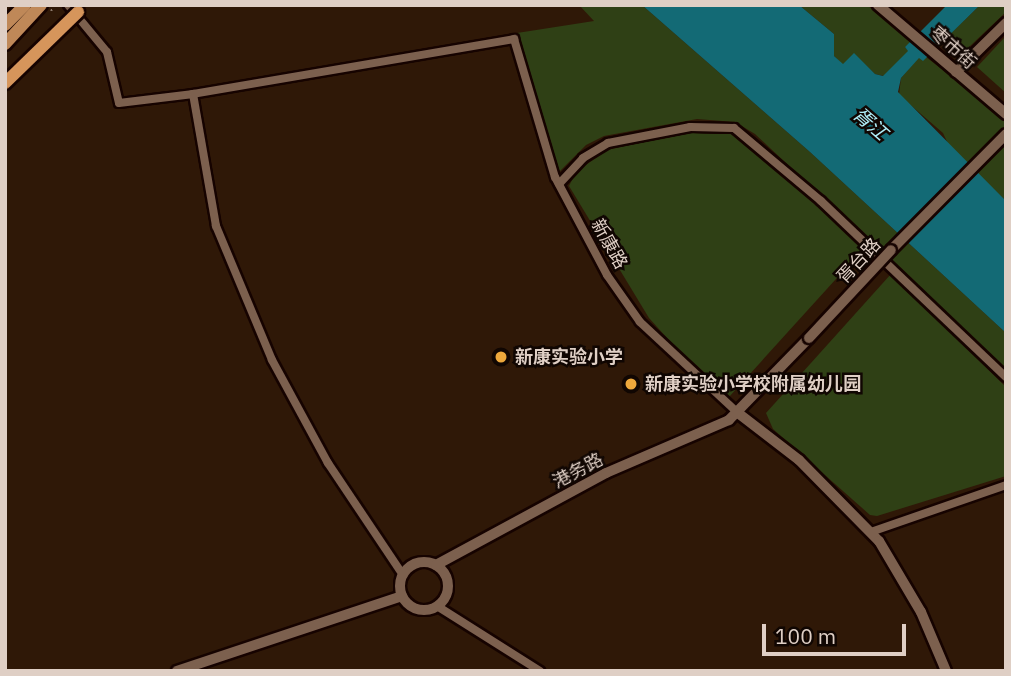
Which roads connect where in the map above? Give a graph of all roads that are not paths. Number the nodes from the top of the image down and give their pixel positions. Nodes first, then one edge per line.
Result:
1 (25, 5) edge
2 (41, 5) edge
3 (878, 5) edge
4 (73, 9) edge
5 (1006, 23) edge
6 (5, 25) edge
7 (5, 44) edge
8 (956, 72) junction
9 (5, 83) edge
10 (193, 94) junction
11 (1006, 114) edge
12 (1006, 134) edge
13 (559, 184) junction
14 (1006, 377) edge
15 (738, 413) junction
16 (1006, 485) edge
17 (871, 531) junction
18 (436, 565) junction
19 (403, 575) junction
20 (402, 596) junction
21 (437, 606) junction
22 (177, 671) edge
23 (540, 671) edge
24 (946, 671) edge

1 - 6 main road
2 - 7 main road
3 - 8 street, 枣市街
4 - 9 highway, bridge
4 - 10 street
5 - 8 street
8 - 11 street, 枣市街
10 - 13 street, 新康路
10 - 19 street
12 - 15 street, 胥台路, bridge
13 - 14 street
13 - 15 street, 新康路
15 - 17 street, 新康路
15 - 18 street, 港务路
16 - 17 street
17 - 24 street, 新康路
18 - 19 street
18 - 21 street
19 - 20 street
20 - 21 street
20 - 22 street
21 - 23 street

